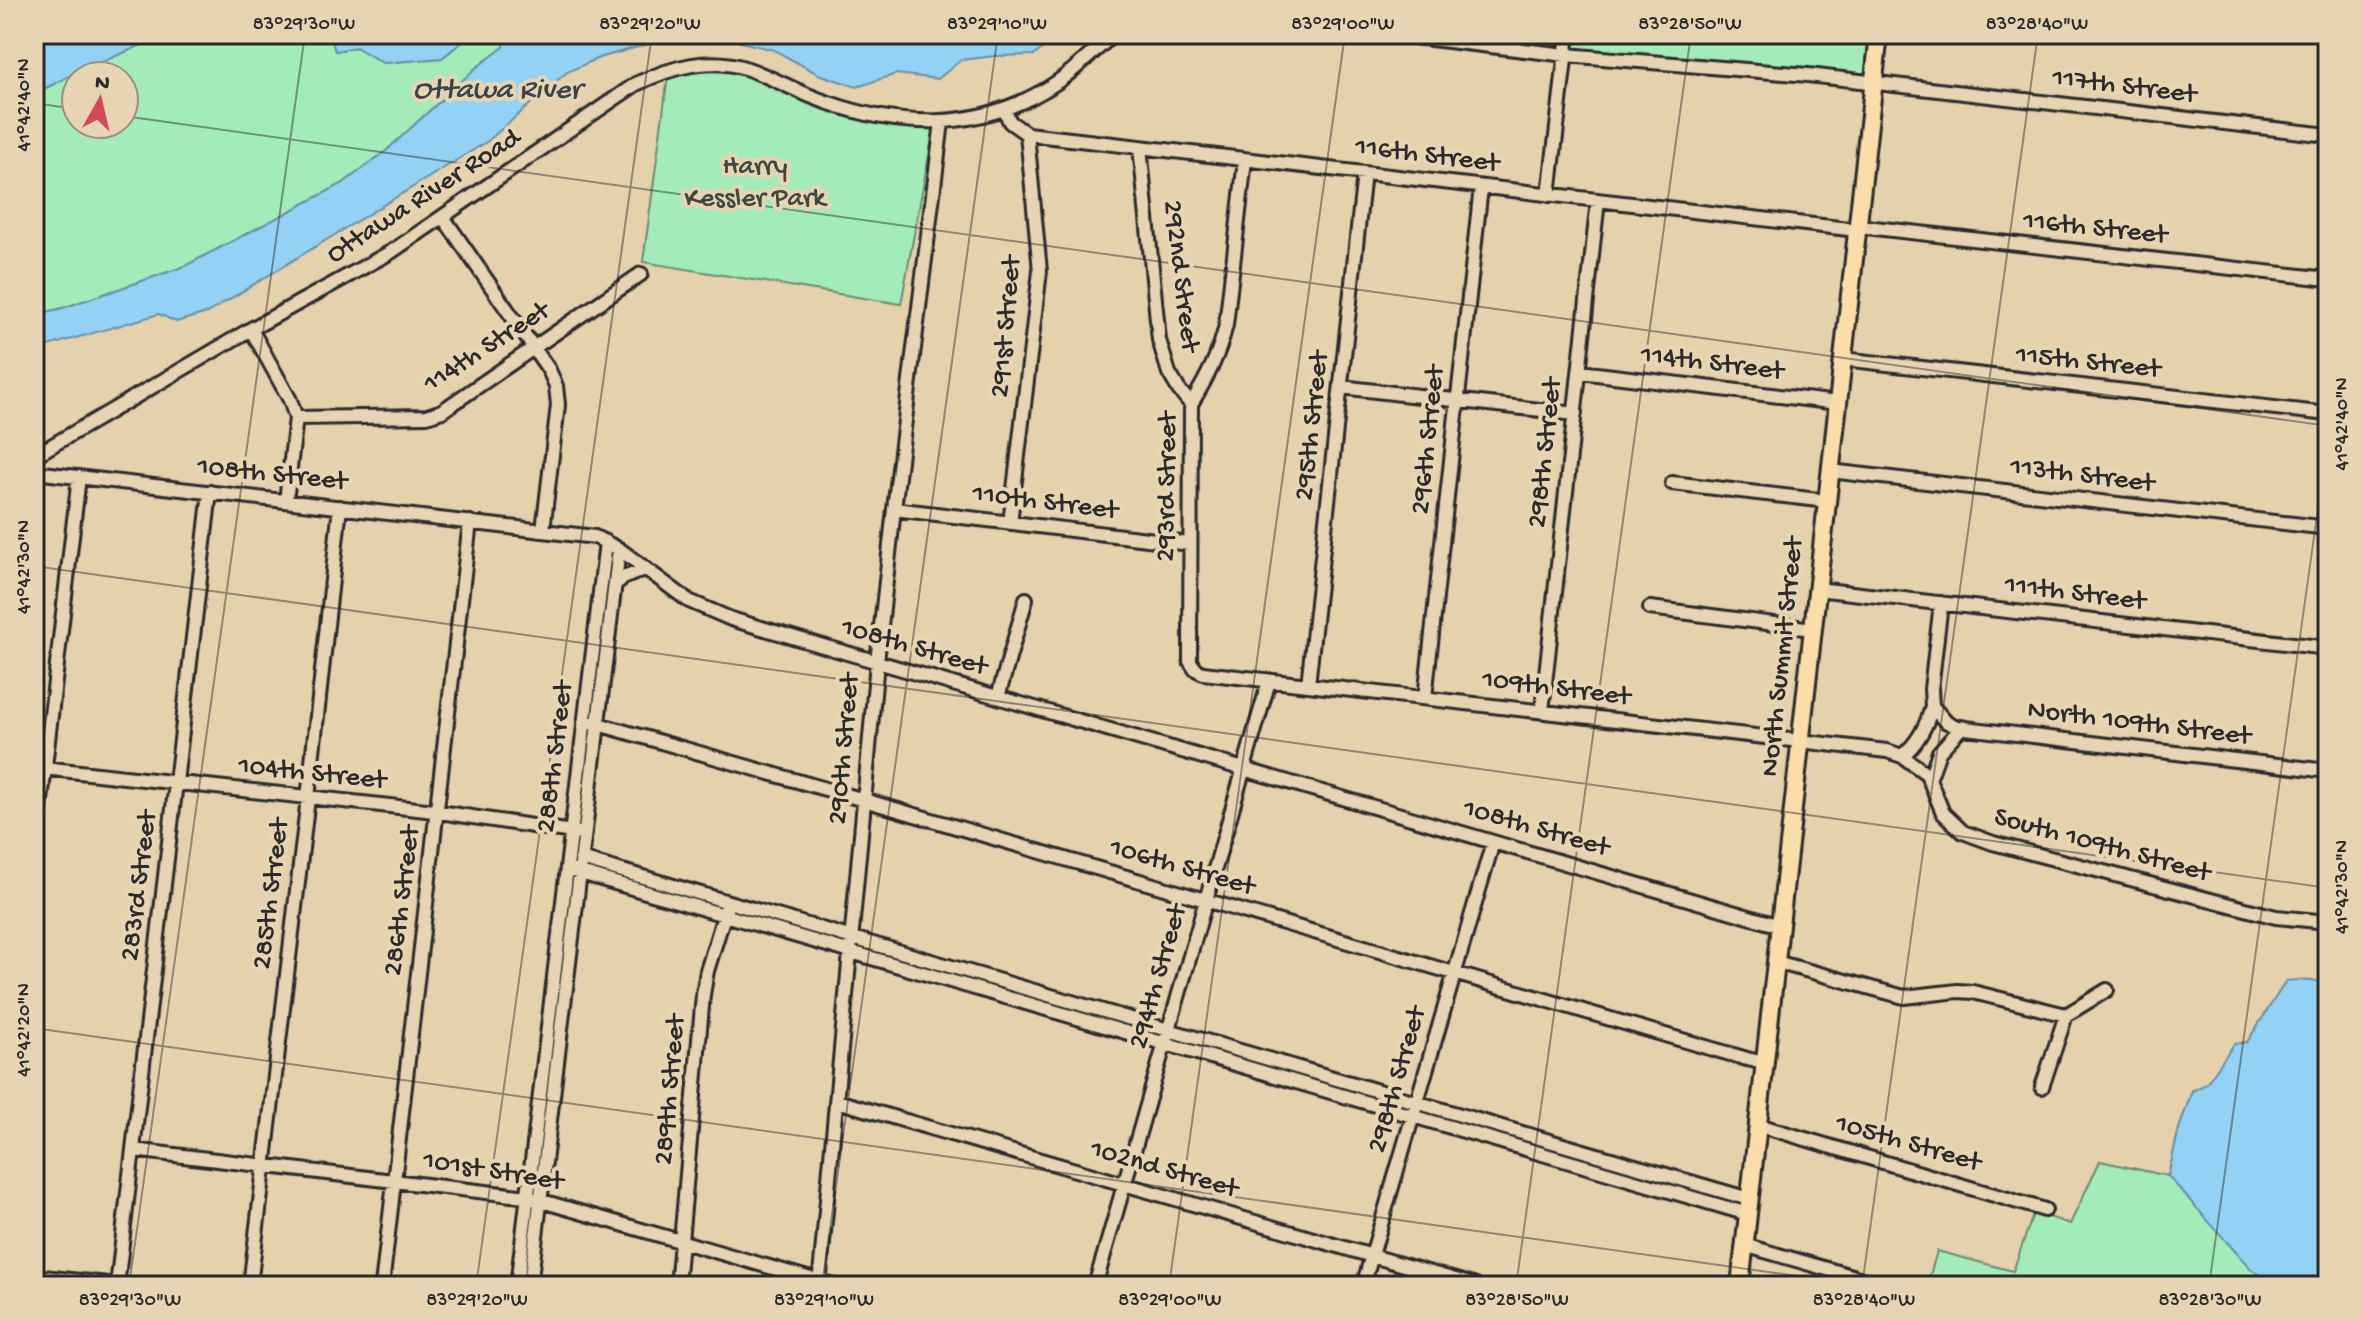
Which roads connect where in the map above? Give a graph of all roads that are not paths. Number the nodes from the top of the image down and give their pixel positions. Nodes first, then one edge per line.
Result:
1 (1114, 34) edge
2 (1389, 34) edge
3 (1568, 34) edge
4 (1879, 34) edge
5 (1566, 55) junction
6 (1874, 83) junction
7 (1004, 109) junction
8 (942, 122) junction
9 (1027, 134) junction
10 (2328, 135) edge
11 (1140, 147) junction
12 (1245, 160) junction
13 (1364, 173) junction
14 (1481, 187) junction
15 (1549, 195) junction
16 (1598, 200) junction
17 (443, 217) junction
18 (1857, 228) junction
19 (641, 274) dead end
20 (2328, 279) edge
21 (251, 329) junction
22 (532, 348) junction
23 (1843, 359) junction
24 (1580, 372) junction
25 (1341, 387) junction
26 (1458, 400) junction
27 (1838, 403) junction
28 (1191, 404) junction
29 (1575, 414) junction
30 (2328, 414) edge
31 (296, 418) junction
32 (39, 460) edge
33 (1830, 471) junction
34 (79, 477) junction
35 (1672, 483) dead end
36 (210, 492) junction
37 (286, 501) junction
38 (1827, 501) junction
39 (340, 507) junction
40 (894, 509) junction
41 (470, 522) junction
42 (1010, 523) junction
43 (2328, 528) edge
44 (543, 530) junction
45 (606, 542) junction
46 (1190, 544) junction
47 (619, 549) junction
48 (644, 569) junction
49 (615, 584) junction
50 (1817, 589) junction
51 (1026, 599) dead end
52 (1941, 603) junction
53 (1650, 608) dead end
54 (1813, 629) junction
55 (2328, 648) edge
56 (877, 662) junction
57 (1203, 673) joint
58 (1269, 681) junction
59 (1308, 685) junction
60 (998, 697) junction
61 (1425, 698) junction
62 (1932, 706) junction
63 (1542, 711) junction
64 (591, 723) junction
65 (1962, 727) junction
66 (1800, 742) junction
67 (1902, 756) junction
68 (39, 768) edge
69 (1244, 769) junction
70 (2328, 771) edge
71 (1929, 780) junction
72 (177, 783) junction
73 (308, 798) junction
74 (864, 800) junction
75 (438, 813) junction
76 (578, 833) junction
77 (1493, 842) junction
78 (581, 859) junction
79 (34, 860) edge
80 (573, 871) junction
81 (1206, 900) junction
82 (728, 901) junction
83 (724, 915) junction
84 (2328, 922) edge
85 (1780, 926) junction
86 (852, 938) junction
87 (851, 952) junction
88 (1776, 962) junction
89 (1455, 973) junction
90 (1006, 983) junction
91 (2107, 990) dead end
92 (1002, 996) junction
93 (2066, 1015) junction
94 (1169, 1030) junction
95 (1165, 1044) junction
96 (1765, 1063) junction
97 (1291, 1066) junction
98 (1286, 1079) junction
99 (2042, 1087) dead end
100 (837, 1101) junction
101 (1417, 1102) junction
102 (1413, 1116) junction
103 (1758, 1125) junction
104 (133, 1150) junction
105 (1582, 1151) junction
106 (1578, 1165) junction
107 (264, 1166) junction
108 (395, 1181) junction
109 (1123, 1183) junction
110 (534, 1199) junction
111 (1748, 1207) junction
112 (2045, 1210) dead end
113 (681, 1241) junction
114 (1744, 1245) junction
115 (1372, 1256) junction
116 (34, 1276) edge
117 (820, 1284) edge
118 (117, 1286) edge
119 (250, 1286) edge
120 (382, 1286) edge
121 (517, 1286) edge
122 (530, 1286) edge
123 (677, 1286) edge
124 (835, 1286) edge
125 (1095, 1286) edge
126 (1363, 1286) edge
127 (1476, 1286) edge
128 (1740, 1286) edge
129 (1886, 1286) edge

1 - 7 street, Ottawa River Road
2 - 5 street, 117th Street
3 - 5 street
4 - 6 main road, North Summit Street
5 - 6 street, 117th Street
5 - 15 street
6 - 10 street, 117th Street
6 - 18 main road, North Summit Street
7 - 8 street, Ottawa River Road
7 - 9 street
8 - 17 street, Ottawa River Road
8 - 40 street, 290th Street
9 - 11 street, 116th Street
9 - 42 street, 291st Street
11 - 12 street, 116th Street
11 - 28 street, 292nd Street
12 - 13 street, 116th Street
12 - 28 street, 293rd Street
13 - 14 street, 116th Street
13 - 25 street, 295th Street
14 - 15 street, 116th Street
14 - 26 street, 296th Street
15 - 16 street, 116th Street
16 - 18 street, 116th Street
16 - 24 street, 298th Street
17 - 21 street, Ottawa River Road
17 - 22 street
18 - 20 street, 116th Street
18 - 23 main road, North Summit Street
19 - 22 street, 114th Street
21 - 31 street
21 - 32 street, Ottawa River Road
22 - 31 street, 114th Street
22 - 44 street
23 - 27 main road, North Summit Street
23 - 30 street, 115th Street
24 - 27 street, 114th Street
24 - 29 street, 298th Street
25 - 26 street
25 - 59 street, 295th Street
26 - 29 street
26 - 61 street, 296th Street
27 - 33 main road, North Summit Street
28 - 46 street, 293rd Street
29 - 63 street, 298th Street
31 - 37 street
32 - 34 street, 108th Street
33 - 38 main road, North Summit Street
33 - 43 street, 113th Street
34 - 36 street, 108th Street
34 - 68 street
35 - 38 street
36 - 37 street, 108th Street
36 - 72 street, 283rd Street
37 - 39 street, 108th Street
38 - 50 main road, North Summit Street
39 - 41 street, 108th Street
39 - 73 street, 285th Street
40 - 42 street, 110th Street
40 - 56 street, 290th Street
41 - 44 street, 108th Street
41 - 75 street, 286th Street
42 - 46 street, 110th Street
44 - 45 street, 108th Street
45 - 47 street, 108th Street
45 - 64 street, 288th Street
46 - 57 street, 293rd Street
47 - 48 street, 108th Street
47 - 49 street, 288th Street
48 - 49 street
48 - 56 street, 108th Street
49 - 64 street, 288th Street
50 - 52 street, 111th Street
50 - 54 main road, North Summit Street
51 - 60 street
52 - 55 street, 111th Street
52 - 62 street
53 - 54 street
54 - 66 main road, North Summit Street
56 - 60 street, 108th Street
56 - 74 street, 290th Street
57 - 58 street, 109th Street
58 - 59 street, 109th Street
58 - 69 street, 294th Street
59 - 61 street, 109th Street
60 - 69 street, 108th Street
61 - 63 street, 109th Street
62 - 65 street, North 109th Street
62 - 67 street
63 - 66 street, 109th Street
64 - 74 street, 106th Street
64 - 76 street, 288th Street
65 - 70 street, North 109th Street
65 - 71 street
66 - 67 street, 109th Street
66 - 85 main road, North Summit Street
67 - 71 street, South 109th Street
68 - 72 street, 104th Street
68 - 79 street
69 - 77 street, 108th Street
69 - 81 street, 294th Street
71 - 84 street, South 109th Street
72 - 73 street, 104th Street
72 - 104 street, 283rd Street
73 - 75 street, 104th Street
73 - 107 street, 285th Street
74 - 81 street, 106th Street
74 - 86 street, 290th Street
75 - 76 street, 104th Street
75 - 108 street, 286th Street
76 - 78 street, 288th Street
76 - 80 street, 288th Street
77 - 85 street, 108th Street
77 - 89 street, 298th Street
78 - 80 street, 288th Street
78 - 82 street
80 - 83 street
80 - 110 street, 288th Street
81 - 89 street, 106th Street
81 - 94 street, 294th Street
82 - 83 street, 289th Street
82 - 86 street
83 - 87 street
83 - 113 street, 289th Street
85 - 88 main road, North Summit Street
86 - 87 street, 290th Street
86 - 90 street
87 - 92 street
87 - 100 street, 290th Street
88 - 93 street
88 - 96 main road, North Summit Street
89 - 96 street, 106th Street
89 - 101 street, 298th Street
90 - 92 street
90 - 94 street
91 - 93 street
92 - 95 street
93 - 99 street
94 - 95 street, 294th Street
94 - 97 street
95 - 98 street
95 - 109 street, 294th Street
96 - 103 main road, North Summit Street
97 - 98 street
97 - 101 street
98 - 102 street
100 - 109 street, 102nd Street
100 - 117 street, 290th Street
101 - 102 street, 298th Street
101 - 105 street
102 - 106 street
102 - 115 street, 298th Street
103 - 111 main road, North Summit Street
103 - 112 street, 105th Street
104 - 107 street, 101st Street
104 - 118 street, 283rd Street
105 - 106 street
105 - 111 street
106 - 111 street
107 - 108 street, 101st Street
107 - 119 street, 285th Street
108 - 110 street, 101st Street
108 - 120 street, 286th Street
109 - 115 street, 102nd Street
109 - 125 street, 294th Street
110 - 113 street, 101st Street
110 - 121 street, 288th Street
110 - 122 street, 288th Street
111 - 114 main road, North Summit Street
113 - 117 street, 101st Street
113 - 123 street, 289th Street
114 - 128 main road, North Summit Street
114 - 129 street
115 - 126 street, 298th Street
115 - 127 street, 102nd Street
116 - 118 street
117 - 124 street, 101st Street

